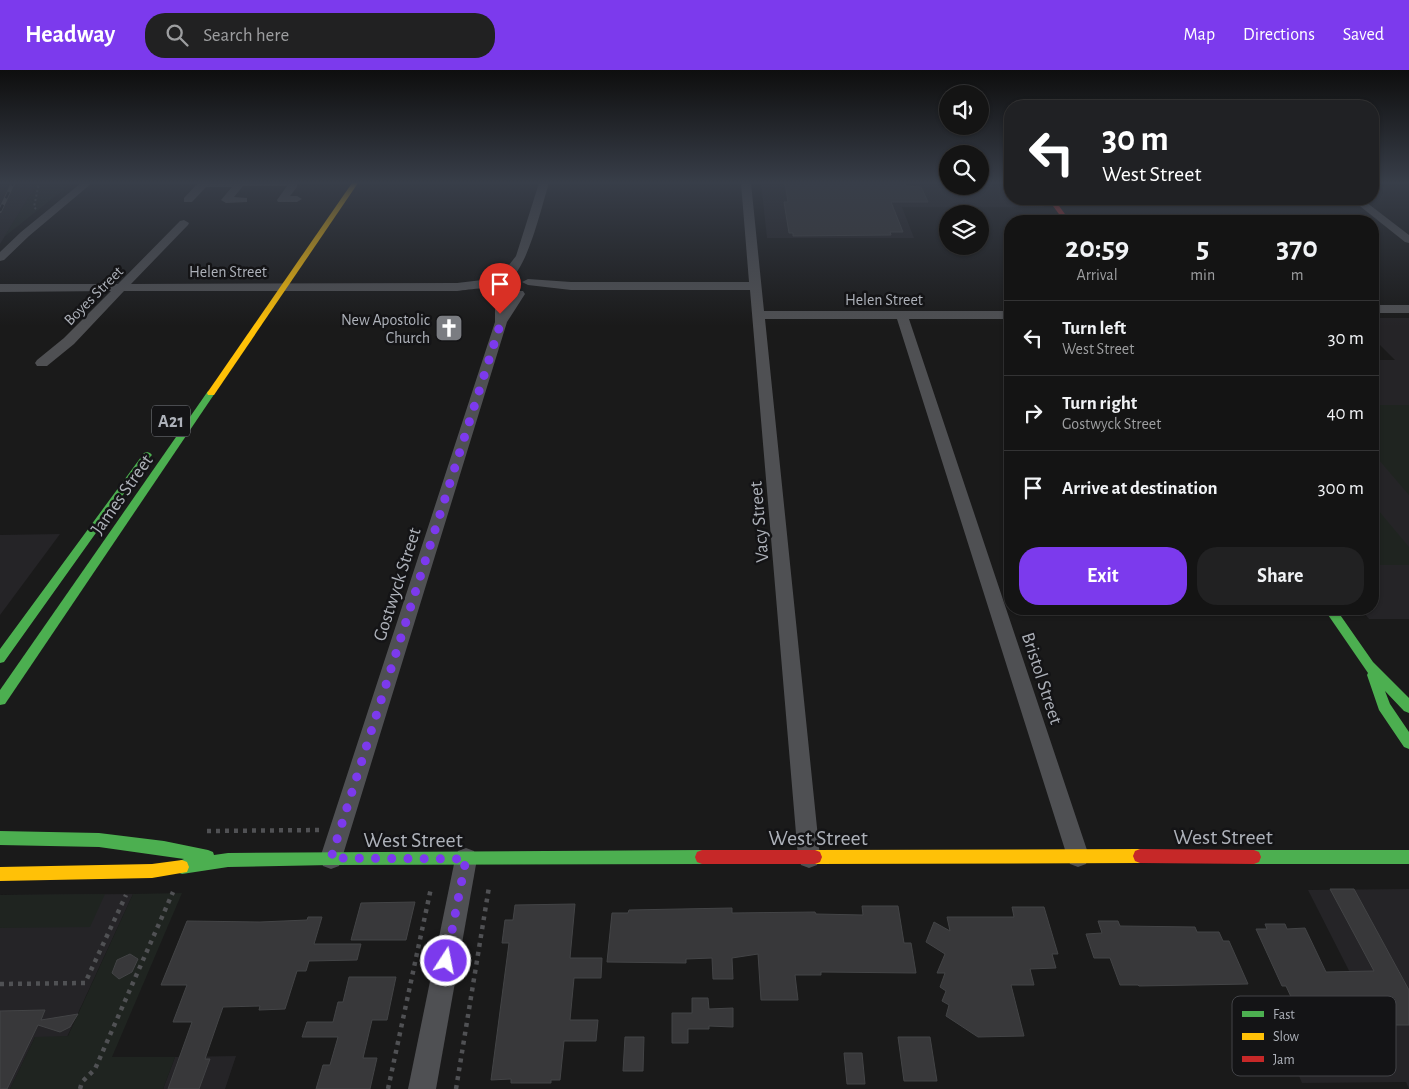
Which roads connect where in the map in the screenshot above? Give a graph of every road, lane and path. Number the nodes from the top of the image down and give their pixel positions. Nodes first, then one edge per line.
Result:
1 (31, 231) edge
2 (177, 231) edge
3 (323, 231) edge
4 (529, 231) edge
5 (750, 231) edge
6 (1397, 231) edge
7 (1409, 240) edge
8 (521, 256) junction
9 (0, 258) edge
10 (498, 286) junction
11 (755, 286) junction
12 (124, 287) junction
13 (284, 287) junction
14 (523, 287) junction
15 (0, 288) edge
16 (1379, 309) edge
17 (1409, 309) edge
18 (759, 315) junction
19 (902, 315) junction
20 (1004, 315) edge
21 (501, 322) junction
22 (42, 363) dead end
23 (152, 448) dead end
24 (1334, 615) edge
25 (0, 658) edge
26 (1369, 666) junction
27 (0, 700) edge
28 (1409, 708) edge
29 (1409, 743) edge
30 (0, 838) edge
31 (1078, 856) junction
32 (809, 857) junction
33 (1409, 857) edge
34 (331, 858) junction
35 (466, 859) junction
36 (228, 860) junction
37 (0, 874) edge
38 (130, 886) dead end
39 (489, 887) dead end
40 (175, 888) dead end
41 (431, 888) dead end
42 (0, 984) edge
43 (80, 1089) edge
44 (388, 1089) edge
45 (422, 1089) edge
46 (456, 1089) edge

1 - 9 street
2 - 12 street, Boyes Street
3 - 13 main road, James Street / A21
4 - 8 street
5 - 11 street, Vacy Street
6 - 7 street
8 - 10 street
8 - 14 street
10 - 13 street, Helen Street
10 - 14 street
10 - 14 street
10 - 21 street, Gostwyck Street
11 - 14 street
11 - 18 street, Vacy Street
12 - 13 street, Helen Street
12 - 15 street, Helen Street
12 - 22 street, Boyes Street
13 - 27 main road, James Street / A21
14 - 21 street, Gostwyck Street
16 - 17 street
18 - 19 street, Helen Street
18 - 32 street, Vacy Street
19 - 20 street, Helen Street
19 - 31 street, Bristol Street
21 - 34 street, Gostwyck Street
23 - 25 main road, James Street / A21
24 - 26 main road
26 - 28 main road
26 - 29 main road
30 - 36 main road, West Street
31 - 32 main road, West Street
31 - 33 main road, West Street
32 - 35 main road, West Street
34 - 35 main road, West Street
34 - 36 main road, West Street
35 - 45 street
36 - 37 main road, West Street
38 - 42 path
39 - 46 path
40 - 43 path
41 - 44 path

